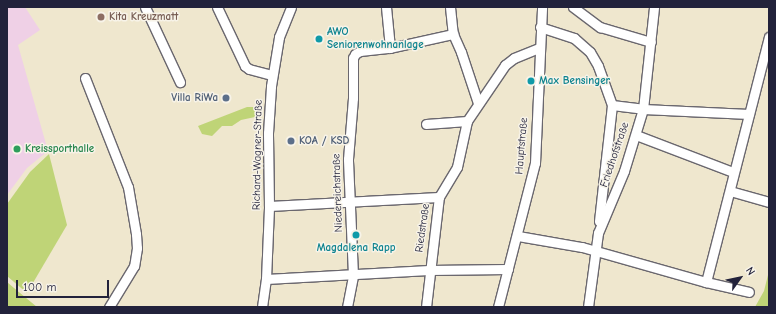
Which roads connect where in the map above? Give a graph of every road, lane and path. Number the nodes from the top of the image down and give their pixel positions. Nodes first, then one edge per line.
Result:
1 (145, 7) edge
2 (217, 7) edge
3 (291, 7) edge
4 (386, 7) edge
5 (450, 7) edge
6 (542, 7) edge
7 (573, 7) edge
8 (654, 7) edge
9 (540, 27) junction
10 (453, 34) junction
11 (769, 37) edge
12 (651, 42) junction
13 (390, 48) junction
14 (539, 48) junction
15 (766, 55) edge
16 (272, 74) junction
17 (85, 78) dead end
18 (180, 82) dead end
19 (478, 103) junction
20 (612, 105) junction
21 (643, 109) junction
22 (749, 114) junction
23 (467, 121) junction
24 (426, 124) dead end
25 (636, 135) junction
26 (733, 172) junction
27 (730, 191) junction
28 (439, 197) junction
29 (351, 202) junction
30 (769, 202) edge
31 (269, 206) junction
32 (598, 232) junction
33 (518, 236) junction
34 (596, 252) junction
35 (429, 270) junction
36 (508, 270) junction
37 (353, 275) junction
38 (266, 279) junction
39 (706, 282) junction
40 (750, 292) dead end
41 (109, 307) edge
42 (262, 307) edge
43 (347, 307) edge
44 (426, 307) edge
45 (498, 307) edge
46 (588, 307) edge

1 - 18 street
2 - 16 street
3 - 16 street, Richard-Wagner-Straße
4 - 13 street
5 - 10 street
6 - 9 street, Hauptstraße
7 - 12 street
8 - 12 street, Friedhofstraße
9 - 14 street, Hauptstraße
9 - 20 street
10 - 13 street
10 - 19 street
11 - 15 street
12 - 21 street, Friedhofstraße
13 - 29 street, Niedereichstraße
14 - 19 street, Riedstraße
14 - 33 street, Hauptstraße
15 - 22 street
16 - 31 street, Richard-Wagner-Straße
17 - 41 street
19 - 23 street, Riedstraße
20 - 21 street
20 - 32 street
21 - 22 street
21 - 25 street, Friedhofstraße
22 - 26 street
23 - 24 street
23 - 28 street, Riedstraße
25 - 26 street
25 - 32 street, Friedhofstraße
26 - 27 street
27 - 30 street
27 - 39 street
28 - 29 street
28 - 35 street, Riedstraße
29 - 31 street
29 - 37 street, Niedereichstraße
31 - 38 street, Richard-Wagner-Straße
32 - 34 street, Friedhofstraße
33 - 34 street
33 - 36 street, Hauptstraße
34 - 39 street
34 - 46 street, Friedhofstraße
35 - 36 street
35 - 37 street
35 - 44 street, Riedstraße
36 - 45 street, Hauptstraße
37 - 38 street
37 - 43 street, Niedereichstraße
38 - 42 street, Richard-Wagner-Straße
39 - 40 street

